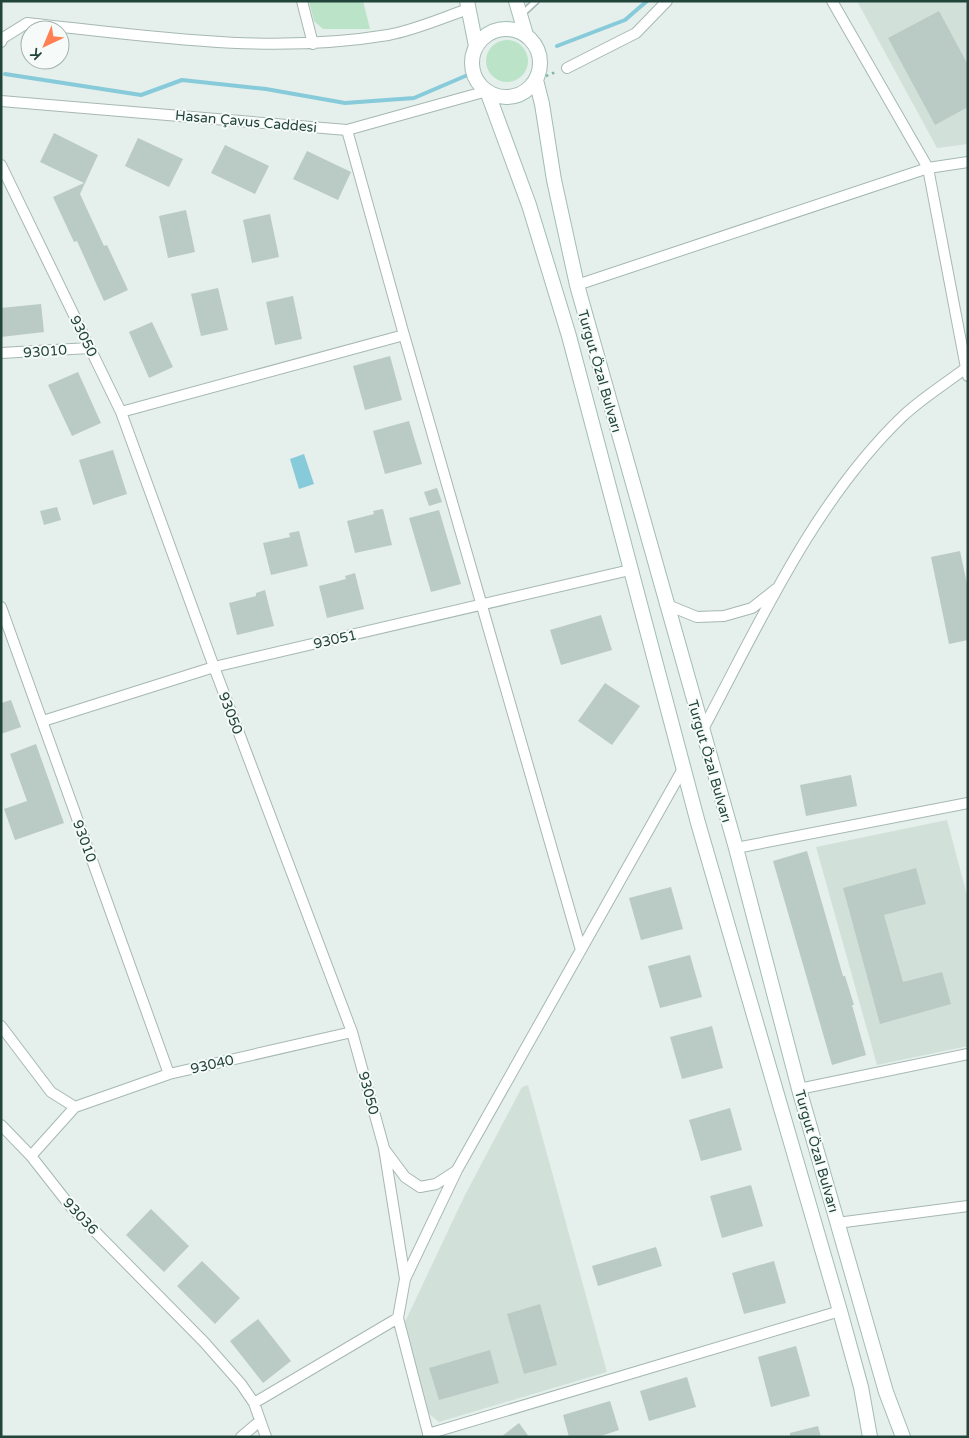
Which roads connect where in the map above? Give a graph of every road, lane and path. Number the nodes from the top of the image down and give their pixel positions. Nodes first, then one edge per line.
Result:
1 (302, 1) edge
2 (516, 1) edge
3 (536, 1) edge
4 (668, 1) edge
5 (832, 1) edge
6 (467, 5) edge
7 (522, 14) junction
8 (526, 36) junction
9 (2, 40) edge
10 (313, 44) junction
11 (476, 46) junction
12 (567, 68) joint
13 (536, 80) junction
14 (487, 91) junction
15 (1, 101) edge
16 (348, 130) junction
17 (968, 162) edge
18 (1, 165) edge
19 (928, 168) junction
20 (576, 285) junction
21 (404, 335) junction
22 (90, 348) junction
23 (1, 353) edge
24 (967, 370) edge
25 (121, 412) junction
26 (630, 570) junction
27 (779, 586) junction
28 (481, 604) junction
29 (666, 604) junction
30 (1, 607) edge
31 (214, 667) junction
32 (43, 721) junction
33 (701, 732) junction
34 (684, 767) junction
35 (968, 804) edge
36 (736, 848) junction
37 (581, 950) junction
38 (1, 1026) edge
39 (352, 1032) junction
40 (968, 1054) edge
41 (168, 1074) junction
42 (799, 1089) junction
43 (75, 1107) junction
44 (1, 1125) edge
45 (384, 1148) junction
46 (31, 1156) junction
47 (457, 1170) junction
48 (968, 1206) edge
49 (837, 1223) junction
50 (405, 1279) junction
51 (840, 1311) junction
52 (398, 1318) junction
53 (254, 1403) junction
54 (260, 1420) junction
55 (429, 1436) edge
56 (241, 1437) edge
57 (266, 1437) edge
58 (870, 1437) edge
59 (903, 1437) edge

1 - 10 street
2 - 7 main road, Turgut Özal Bulvarı
3 - 7 lane
4 - 12 street
5 - 19 street
6 - 10 street
6 - 11 main road, Turgut Özal Bulvarı
7 - 8 main road, Turgut Özal Bulvarı
8 - 11 main road
8 - 13 main road, Turgut Özal Bulvarı
9 - 10 street
11 - 14 main road, Turgut Özal Bulvarı
12 - 13 path
13 - 14 main road
13 - 20 main road, Turgut Özal Bulvarı
14 - 16 street, Hasan Çavus Caddesi
14 - 26 main road, Turgut Özal Bulvarı
15 - 16 street, Hasan Çavus Caddesi
16 - 21 street
17 - 19 street
18 - 22 street, 93050
19 - 20 street
19 - 24 street
20 - 29 main road, Turgut Özal Bulvarı
21 - 25 street
21 - 28 street
22 - 23 street, 93010
22 - 25 street, 93050
24 - 27 street
25 - 31 street, 93050
26 - 28 street, 93051
26 - 34 main road, Turgut Özal Bulvarı
27 - 29 street
27 - 33 street
28 - 31 street, 93051
28 - 37 street
29 - 33 main road, Turgut Özal Bulvarı
30 - 32 street, 93010
31 - 32 street, 93051
31 - 39 street, 93050
32 - 41 street, 93010
33 - 36 main road, Turgut Özal Bulvarı
34 - 37 street
34 - 51 main road, Turgut Özal Bulvarı
35 - 36 street
36 - 42 main road, Turgut Özal Bulvarı
37 - 47 street
38 - 43 street
39 - 41 street, 93040
39 - 45 street, 93050
40 - 42 street
41 - 43 street, 93040
42 - 49 main road, Turgut Özal Bulvarı
43 - 46 street
44 - 46 street, 93036
45 - 47 street
45 - 50 street, 93050
46 - 53 street, 93036
47 - 50 street
48 - 49 street
49 - 59 main road, Turgut Özal Bulvarı
50 - 52 street
51 - 55 street
51 - 58 main road, Turgut Özal Bulvarı
52 - 53 street
52 - 55 street
53 - 54 street, 93036
54 - 56 street
54 - 57 street, 93036

